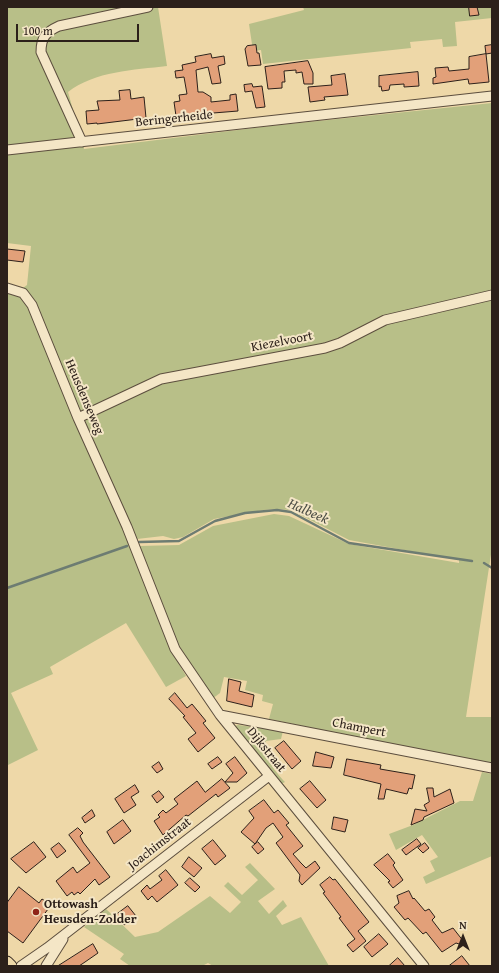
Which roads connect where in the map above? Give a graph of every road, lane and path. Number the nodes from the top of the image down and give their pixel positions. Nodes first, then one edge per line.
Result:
1 (148, 7) edge
2 (492, 96) edge
3 (82, 142) junction
4 (7, 150) edge
5 (7, 288) edge
6 (492, 295) edge
7 (78, 418) junction
8 (127, 527) joint
9 (220, 715) junction
10 (492, 768) edge
11 (270, 776) junction
12 (67, 933) junction
13 (7, 962) edge
14 (12, 966) edge
15 (21, 966) edge
16 (46, 966) edge
17 (424, 966) edge

1 - 3 street
2 - 3 street, Beringerheide
3 - 4 street, Beringerheide
5 - 7 street, Heusdenseweg
6 - 7 street, Kiezelvoort
7 - 8 street, Heusdenseweg
8 - 9 street, Dijkstraat
9 - 10 street, Champert
9 - 11 street, Dijkstraat
11 - 12 street, Joachimstraat
11 - 17 street, Dijkstraat
12 - 15 street, Joachimstraat
12 - 16 street, Joachimstraat
13 - 14 main road

